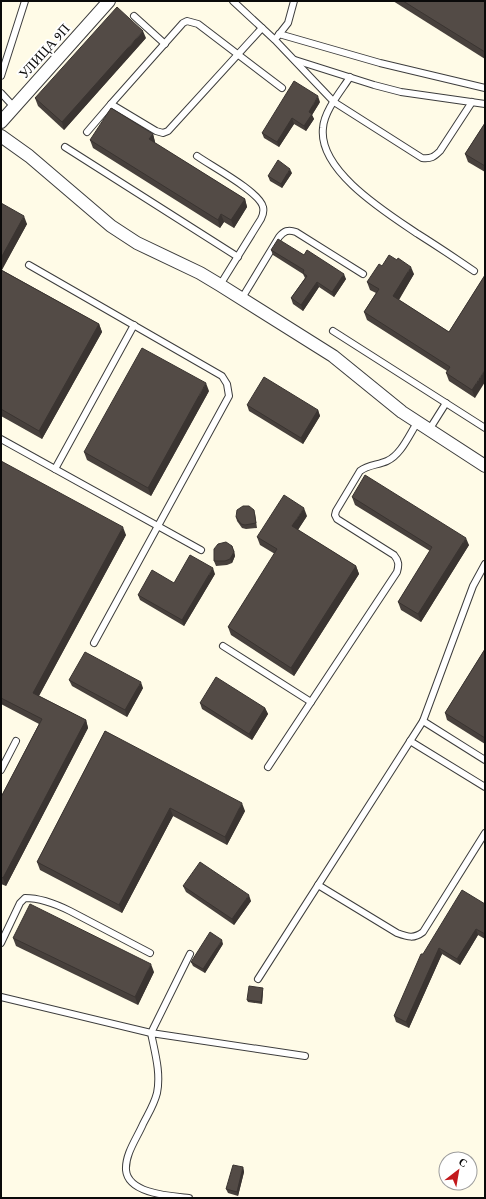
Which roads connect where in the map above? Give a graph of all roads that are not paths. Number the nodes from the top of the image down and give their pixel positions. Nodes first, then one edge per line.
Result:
1 (25, 1) edge
2 (110, 1) edge
3 (233, 1) edge
4 (294, 1) edge
5 (134, 16) dead end
6 (262, 28) junction
7 (279, 34) junction
8 (275, 40) junction
9 (164, 44) junction
10 (238, 54) junction
11 (294, 59) junction
12 (1, 76) edge
13 (350, 77) junction
14 (282, 88) dead end
15 (485, 88) edge
16 (1, 93) edge
17 (334, 102) junction
18 (472, 102) junction
19 (111, 104) junction
20 (485, 104) edge
21 (14, 107) junction
22 (1, 122) edge
23 (86, 132) dead end
24 (1, 136) edge
25 (65, 147) dead end
26 (197, 156) dead end
27 (238, 257) junction
28 (29, 265) dead end
29 (474, 270) dead end
30 (363, 274) dead end
31 (220, 285) junction
32 (242, 298) junction
33 (134, 325) junction
34 (333, 332) dead end
35 (446, 403) junction
36 (417, 422) junction
37 (485, 428) edge
38 (429, 430) junction
39 (1, 439) edge
40 (485, 466) edge
41 (55, 469) junction
42 (158, 526) junction
43 (201, 550) dead end
44 (485, 564) edge
45 (94, 643) dead end
46 (223, 646) dead end
47 (311, 702) junction
48 (423, 721) junction
49 (16, 741) dead end
50 (410, 741) junction
51 (485, 760) edge
52 (268, 767) dead end
53 (1, 770) edge
54 (485, 787) edge
55 (485, 833) edge
56 (318, 885) junction
57 (1, 943) edge
58 (150, 953) dead end
59 (190, 954) dead end
60 (258, 979) dead end
61 (1, 997) edge
62 (150, 1033) junction
63 (305, 1056) dead end
64 (188, 1198) edge

1 - 12 lane
2 - 21 street, УЛИЦА 9П
3 - 6 lane
4 - 7 lane
5 - 9 lane
6 - 8 lane
6 - 10 lane
7 - 8 lane
7 - 15 lane
8 - 11 lane
9 - 10 lane
9 - 19 lane
10 - 14 lane
10 - 19 lane
11 - 13 lane
11 - 17 lane
13 - 17 lane
13 - 18 lane
16 - 21 lane
17 - 18 lane
17 - 29 lane
18 - 20 lane
19 - 23 lane
21 - 22 street, УЛИЦА 9П
24 - 31 street
25 - 27 lane
26 - 27 lane
27 - 31 lane
28 - 33 lane
30 - 32 lane
31 - 32 street
32 - 36 street
33 - 41 lane
33 - 42 lane
34 - 35 lane
35 - 37 lane
35 - 38 lane
36 - 38 street
36 - 47 lane
38 - 40 street
39 - 41 lane
41 - 42 lane
42 - 43 lane
42 - 45 lane
44 - 48 lane
46 - 47 lane
47 - 52 lane
48 - 50 lane
48 - 51 lane
49 - 53 lane
50 - 54 lane
50 - 56 lane
55 - 56 lane
56 - 60 lane
57 - 58 lane
59 - 62 lane
61 - 62 lane
62 - 63 lane
62 - 64 lane

